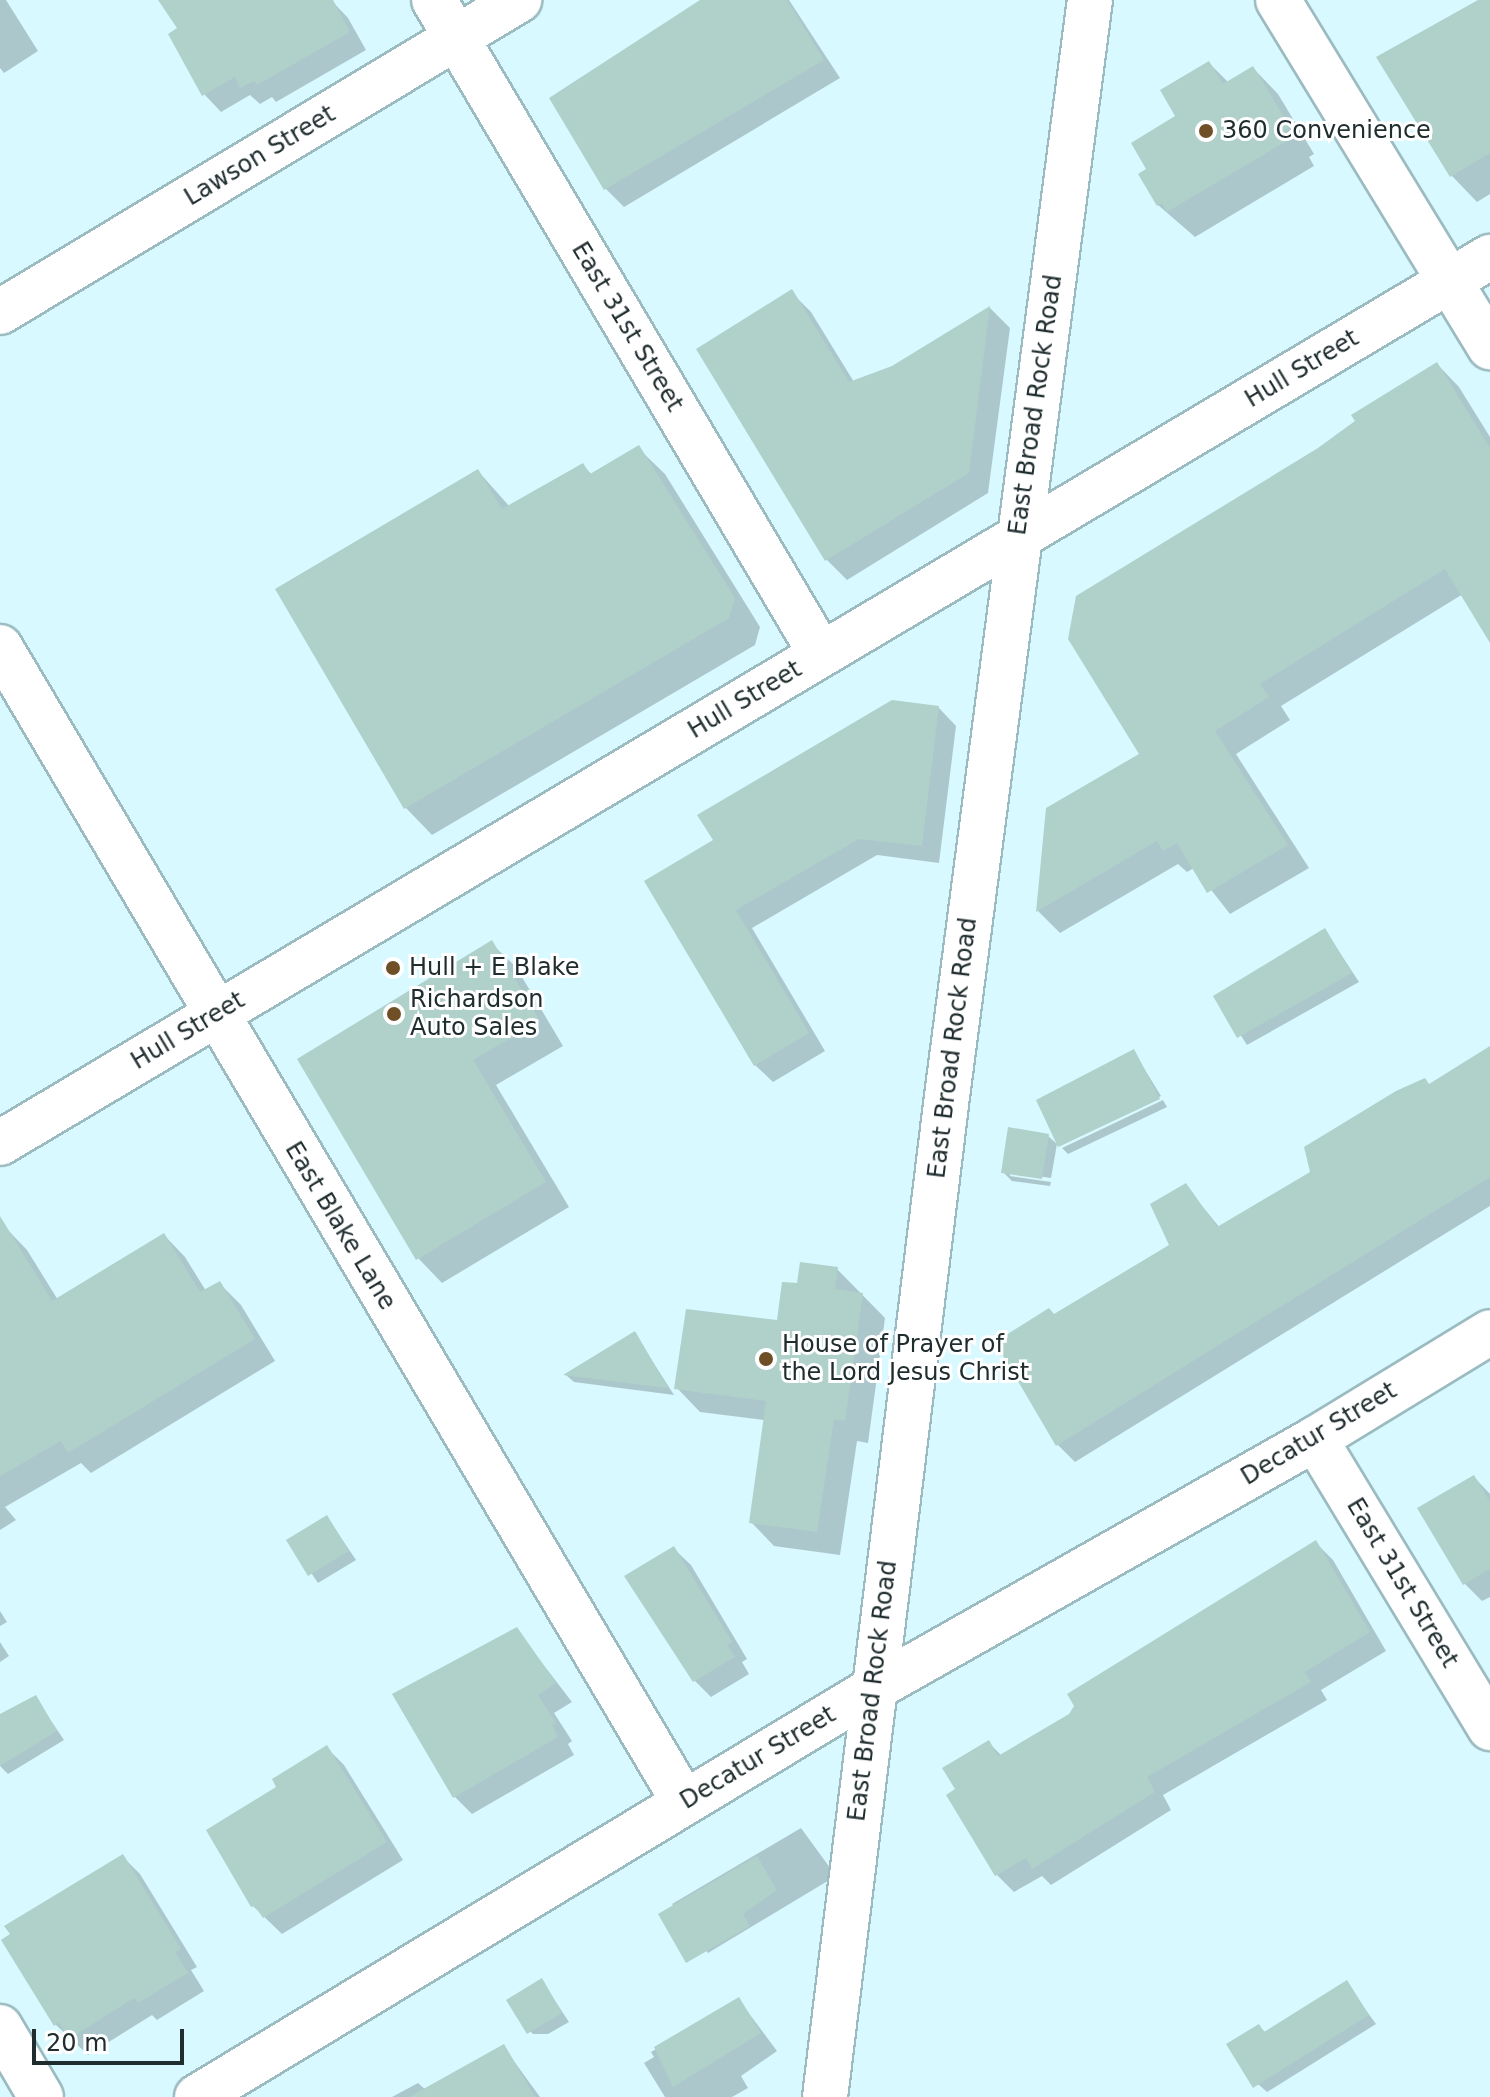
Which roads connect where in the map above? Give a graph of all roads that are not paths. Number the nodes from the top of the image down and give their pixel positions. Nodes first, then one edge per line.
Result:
1 (434, 0) edge
2 (519, 0) edge
3 (1090, 0) edge
4 (1278, 0) edge
5 (455, 38) junction
6 (1490, 257) edge
7 (1451, 280) junction
8 (0, 312) edge
9 (1490, 347) edge
10 (1018, 537) junction
11 (0, 647) edge
12 (821, 654) junction
13 (214, 1016) junction
14 (0, 1143) edge
15 (1490, 1332) edge
16 (1315, 1439) junction
17 (873, 1689) junction
18 (1490, 1728) edge
19 (684, 1802) junction
20 (0, 2027) edge
21 (41, 2097) edge
22 (197, 2097) edge
23 (825, 2097) edge

1 - 5 street, East 31st Street
2 - 5 street, Lawson Street
3 - 10 street, East Broad Rock Road
4 - 7 street
5 - 8 street, Lawson Street
5 - 12 street, East 31st Street
6 - 7 street, Hull Street
7 - 9 street
7 - 10 street, Hull Street
10 - 12 street, Hull Street
10 - 17 street, East Broad Rock Road
11 - 13 street, East Blake Lane
12 - 13 street, Hull Street
13 - 14 street, Hull Street
13 - 19 street, East Blake Lane
15 - 16 street, Decatur Street
16 - 17 street, Decatur Street
16 - 18 street, East 31st Street
17 - 19 street, Decatur Street
17 - 23 street, East Broad Rock Road
19 - 22 street, Decatur Street
20 - 21 street

